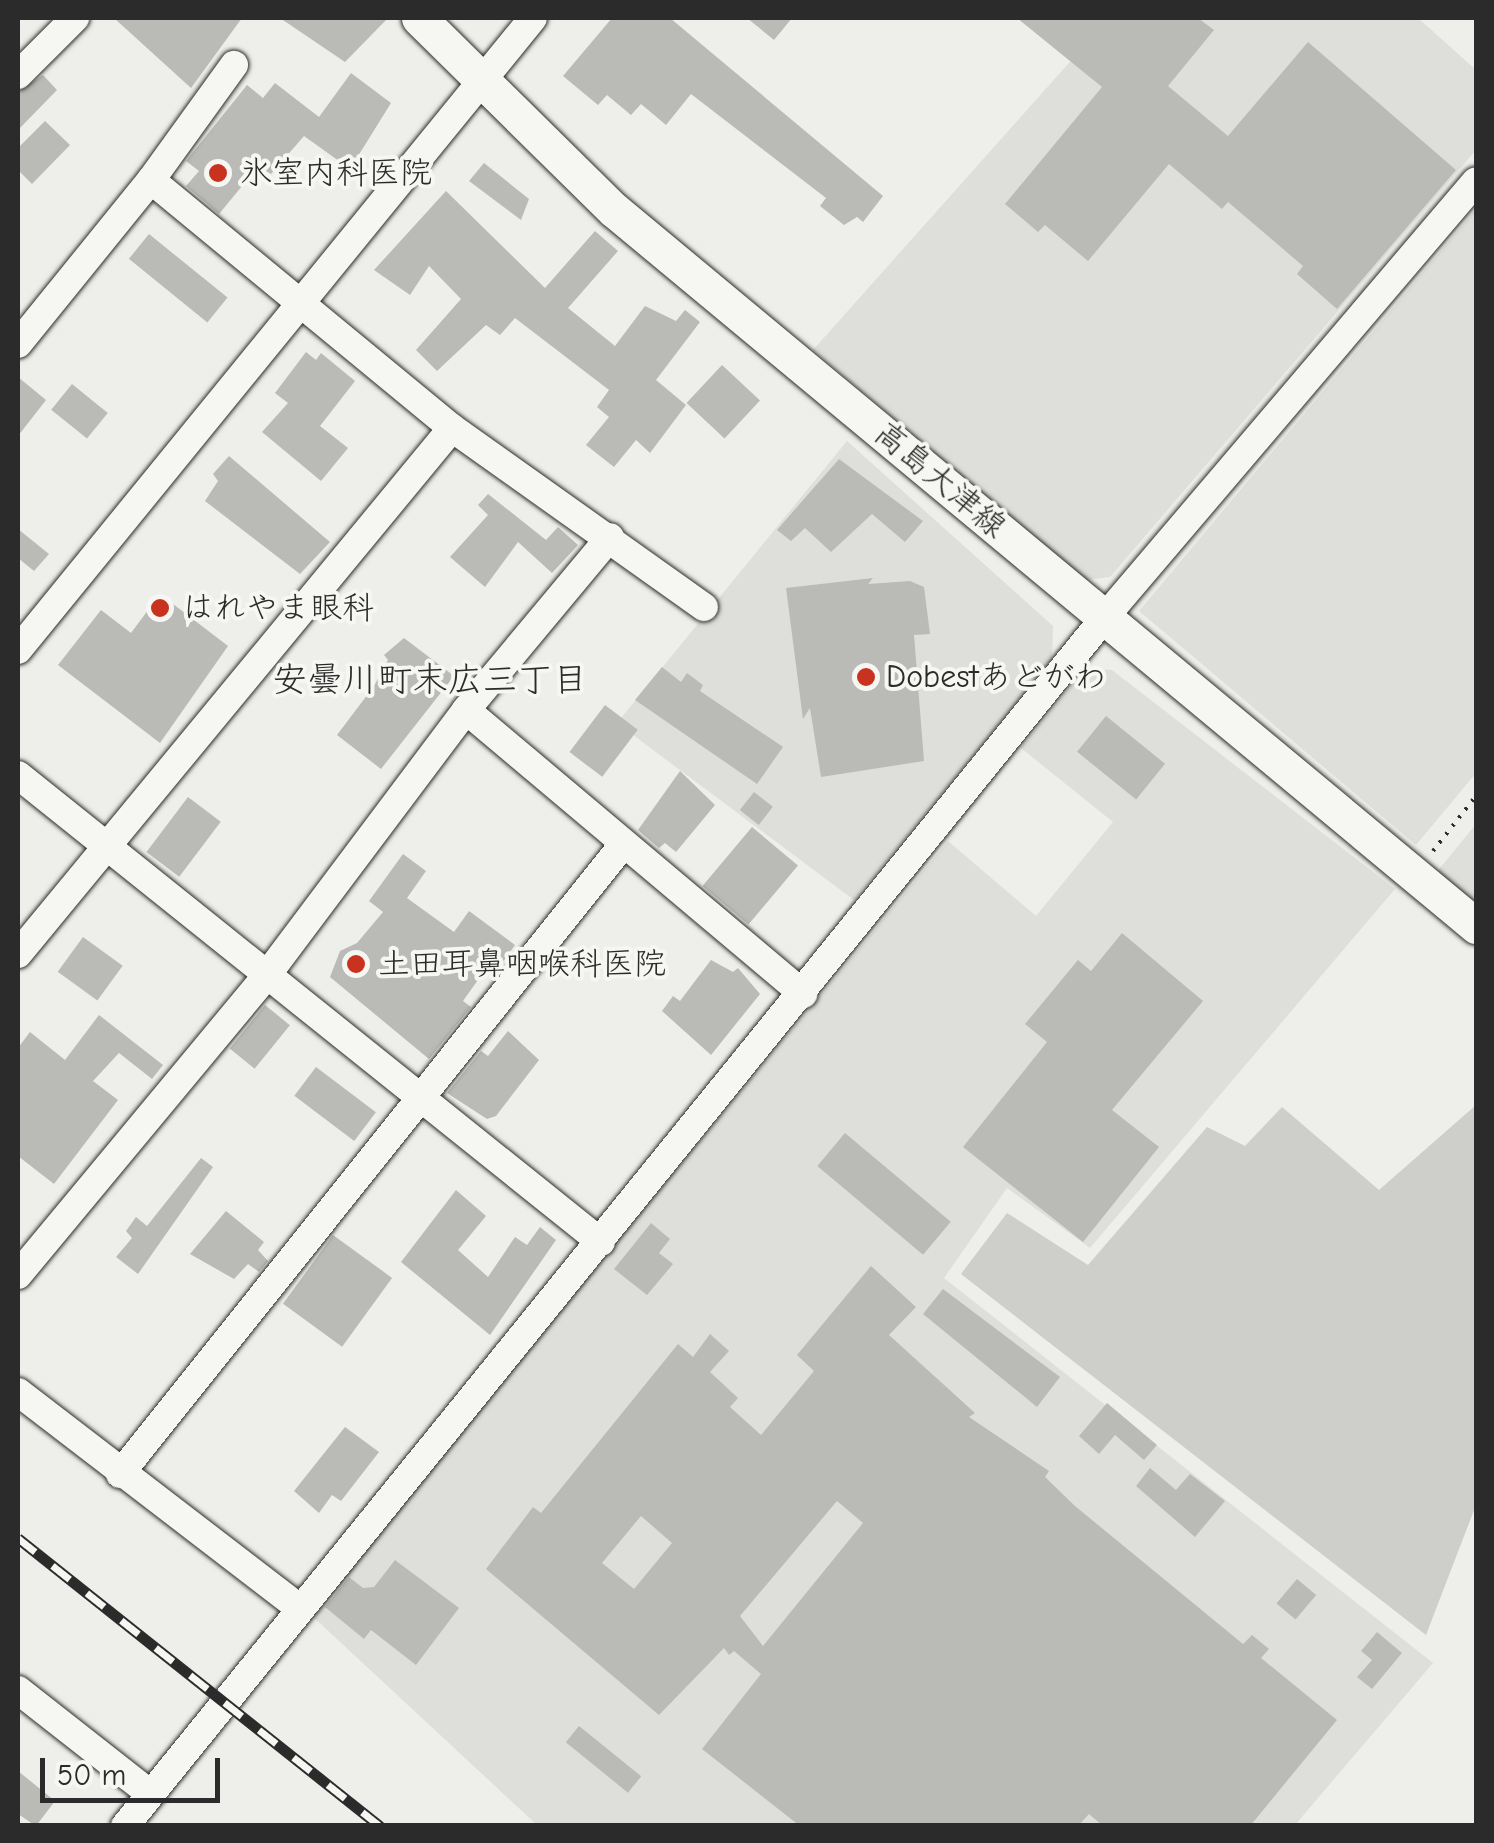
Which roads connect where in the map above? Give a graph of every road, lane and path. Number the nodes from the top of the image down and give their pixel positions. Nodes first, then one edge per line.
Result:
1 (75, 18) edge
2 (419, 18) edge
3 (533, 18) edge
4 (234, 65) dead end
5 (18, 76) edge
6 (481, 76) junction
7 (151, 180) junction
8 (1476, 180) edge
9 (298, 299) junction
10 (18, 344) edge
11 (452, 428) junction
12 (610, 537) junction
13 (704, 608) dead end
14 (1105, 616) junction
15 (18, 650) edge
16 (466, 710) junction
17 (18, 775) edge
18 (1476, 796) edge
19 (104, 846) junction
20 (622, 847) junction
21 (1415, 874) junction
22 (1476, 926) edge
23 (18, 954) edge
24 (266, 975) junction
25 (803, 994) junction
26 (420, 1096) junction
27 (601, 1242) junction
28 (18, 1275) edge
29 (18, 1392) edge
30 (120, 1474) junction
31 (299, 1608) junction
32 (18, 1690) edge
33 (148, 1792) junction
34 (124, 1826) edge

1 - 5 street
2 - 6 main road, 高島大津線
3 - 6 street
4 - 7 street
6 - 9 street
6 - 14 main road, 高島大津線
7 - 9 street
7 - 10 street
8 - 14 street
9 - 11 street
9 - 15 street
11 - 12 street
11 - 19 street
12 - 13 street
12 - 16 street
14 - 21 main road, 高島大津線
14 - 25 street
16 - 20 street
16 - 24 street
17 - 19 street
18 - 21 path
19 - 23 street
19 - 24 street
20 - 25 street
20 - 26 street
21 - 22 main road, 高島大津線
24 - 26 street
24 - 28 street
25 - 27 street
26 - 27 street
26 - 30 street
27 - 31 street
29 - 30 street
30 - 31 street
31 - 33 street
32 - 33 street
33 - 34 street

